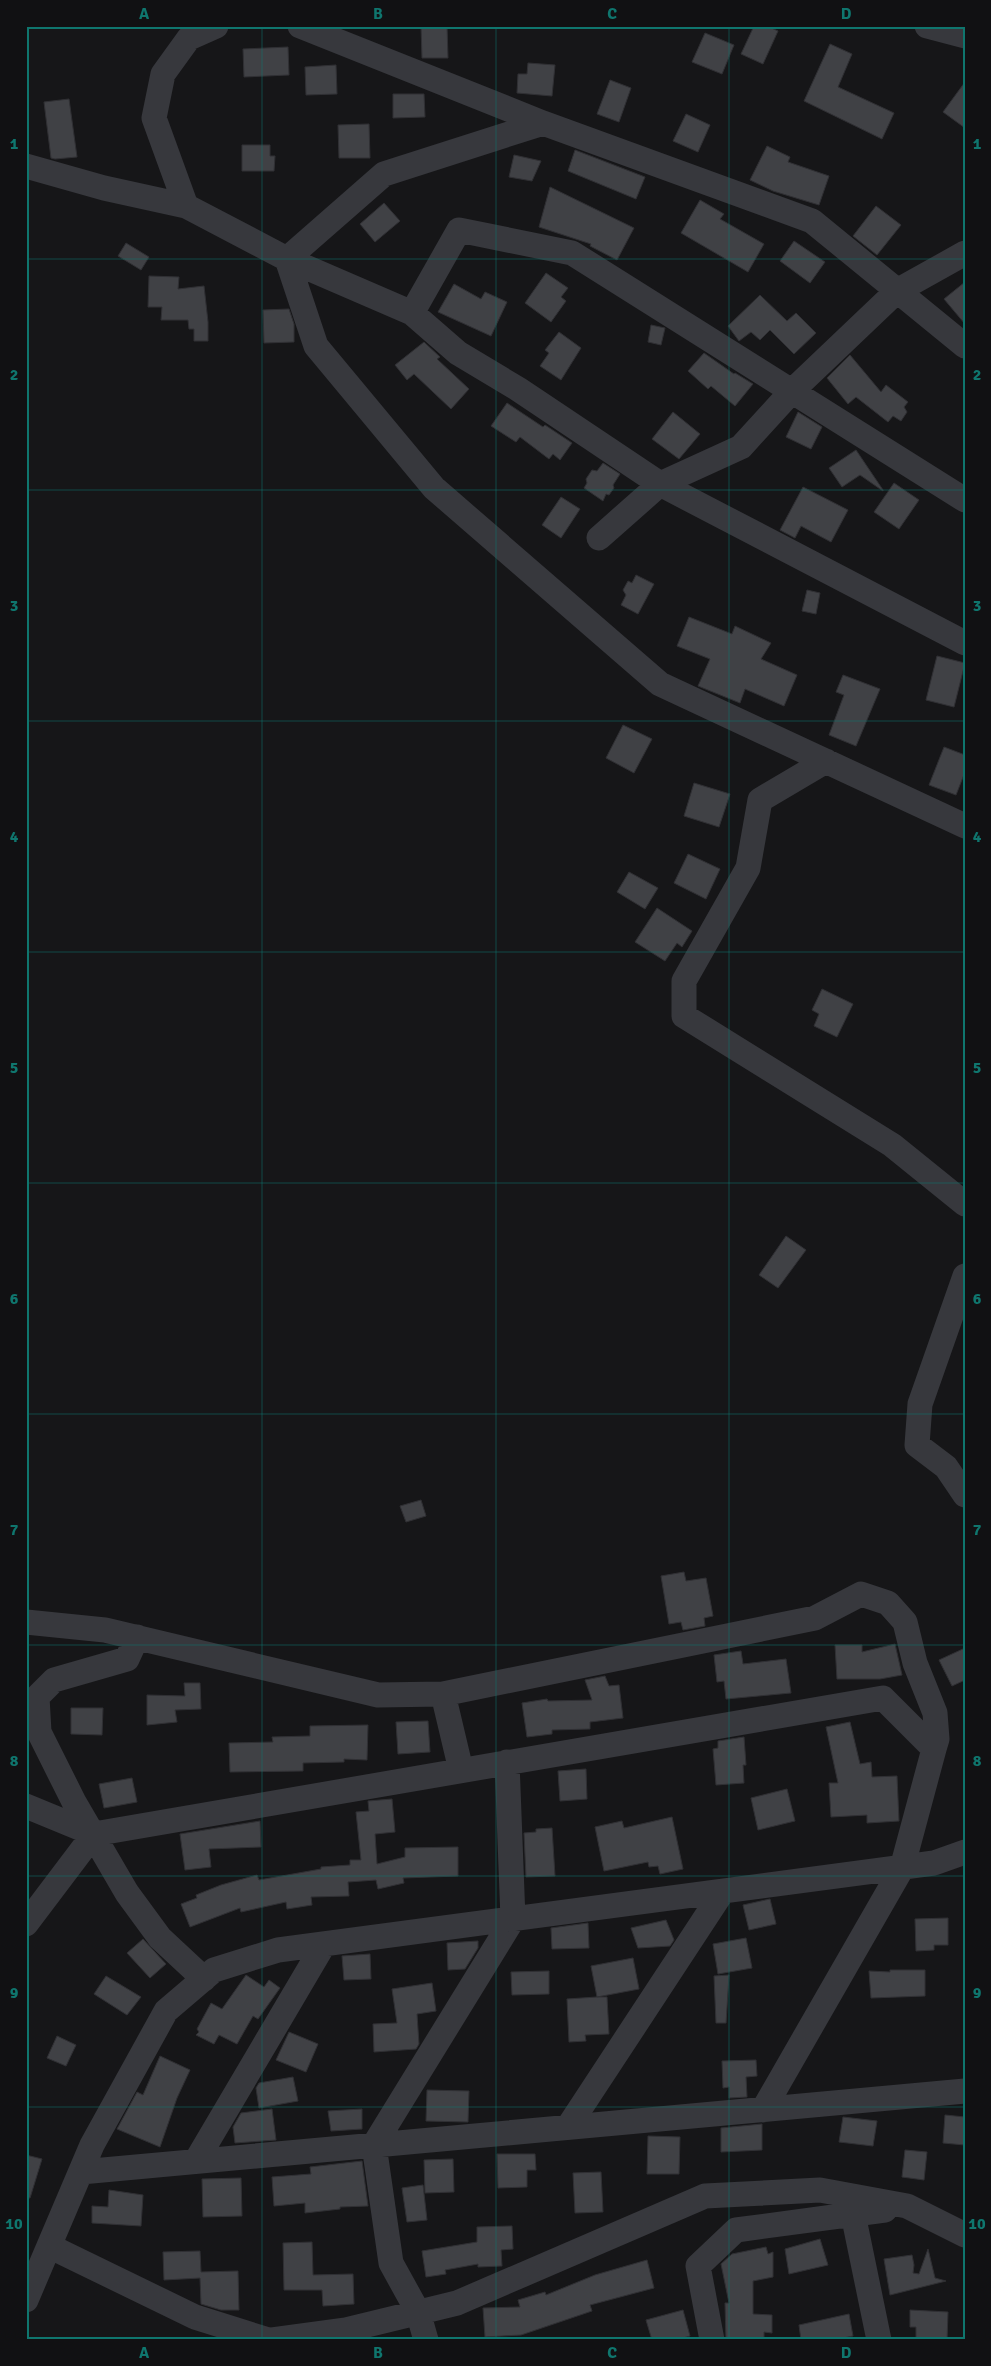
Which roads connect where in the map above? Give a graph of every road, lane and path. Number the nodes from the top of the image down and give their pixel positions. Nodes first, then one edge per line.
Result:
1 (216, 26) edge
2 (300, 26) edge
3 (928, 26) edge
4 (965, 36) edge
5 (542, 123) junction
6 (26, 166) edge
7 (186, 206) junction
8 (965, 253) edge
9 (287, 259) junction
10 (897, 291) junction
11 (412, 313) junction
12 (965, 346) edge
13 (792, 391) junction
14 (660, 484) junction
15 (965, 500) edge
16 (599, 538) dead end
17 (965, 643) edge
18 (826, 762) junction
19 (965, 826) edge
20 (965, 1204) edge
21 (965, 1276) edge
22 (965, 1495) edge
23 (26, 1622) edge
24 (137, 1637) junction
25 (443, 1694) junction
26 (934, 1749) junction
27 (507, 1762) junction
28 (460, 1770) junction
29 (26, 1806) edge
30 (94, 1834) junction
31 (965, 1852) edge
32 (902, 1868) junction
33 (723, 1891) junction
34 (513, 1919) junction
35 (26, 1924) edge
36 (324, 1944) junction
37 (204, 1979) junction
38 (965, 2091) edge
39 (763, 2110) junction
40 (568, 2127) junction
41 (374, 2145) junction
42 (196, 2161) junction
43 (80, 2172) junction
44 (907, 2206) junction
45 (853, 2214) junction
46 (965, 2235) edge
47 (49, 2246) junction
48 (26, 2300) edge
49 (418, 2312) junction
50 (270, 2340) edge
51 (426, 2340) edge
52 (712, 2340) edge
53 (879, 2340) edge

1 - 7 street
2 - 5 street
3 - 4 street
5 - 9 street
5 - 10 street
6 - 7 street
7 - 9 street
8 - 10 street
9 - 11 street
9 - 18 street
10 - 12 street
10 - 13 street
11 - 13 street
11 - 14 street
13 - 14 street
13 - 15 street
14 - 16 street
14 - 17 street
18 - 19 street
18 - 20 street
21 - 22 street
23 - 24 street
24 - 25 street
24 - 30 street
25 - 26 street
25 - 28 street
26 - 27 street
26 - 32 street
27 - 28 street
27 - 34 street
28 - 30 street
29 - 30 street
30 - 35 street
30 - 37 street
31 - 32 street
32 - 33 street
32 - 39 street
33 - 34 street
33 - 40 street
34 - 36 street
34 - 41 street
36 - 37 street
36 - 42 street
37 - 43 street
38 - 39 street
39 - 40 street
40 - 41 street
41 - 42 street
41 - 49 street
42 - 43 street
43 - 47 street
44 - 45 street
44 - 46 street
44 - 49 street
45 - 52 street
45 - 53 street
47 - 48 street
47 - 50 street
49 - 50 street
49 - 51 street

